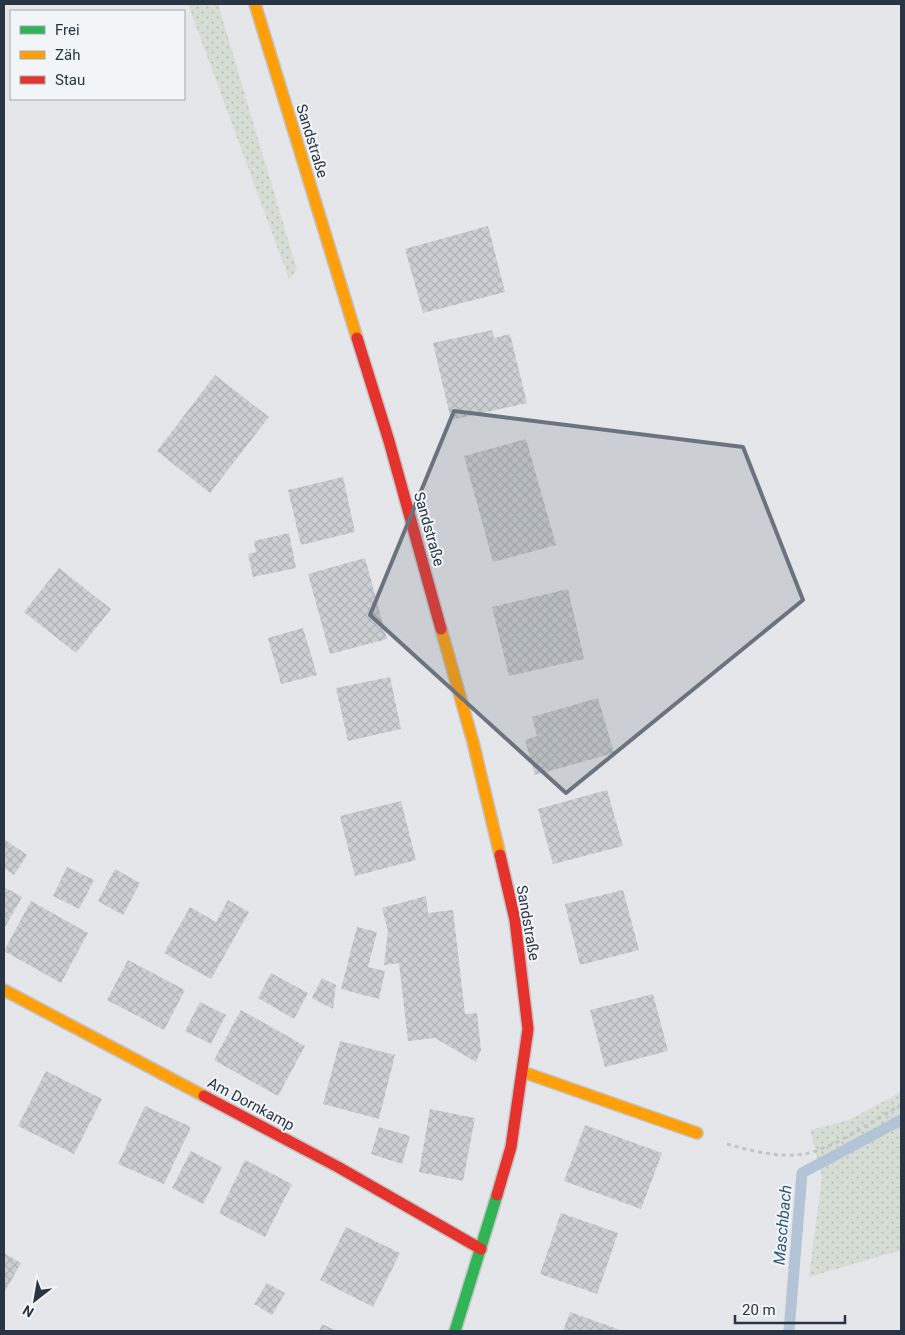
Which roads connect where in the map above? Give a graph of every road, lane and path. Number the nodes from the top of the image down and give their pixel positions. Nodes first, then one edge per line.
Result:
1 (255, 4) edge
2 (4, 990) edge
3 (523, 1072) junction
4 (901, 1106) edge
5 (697, 1133) joint
6 (481, 1248) junction
7 (455, 1331) edge

1 - 3 street, Sandstraße
2 - 6 street, Am Dornkamp
3 - 5 street
3 - 6 street, Sandstraße
4 - 5 path
6 - 7 street, Sandstraße

